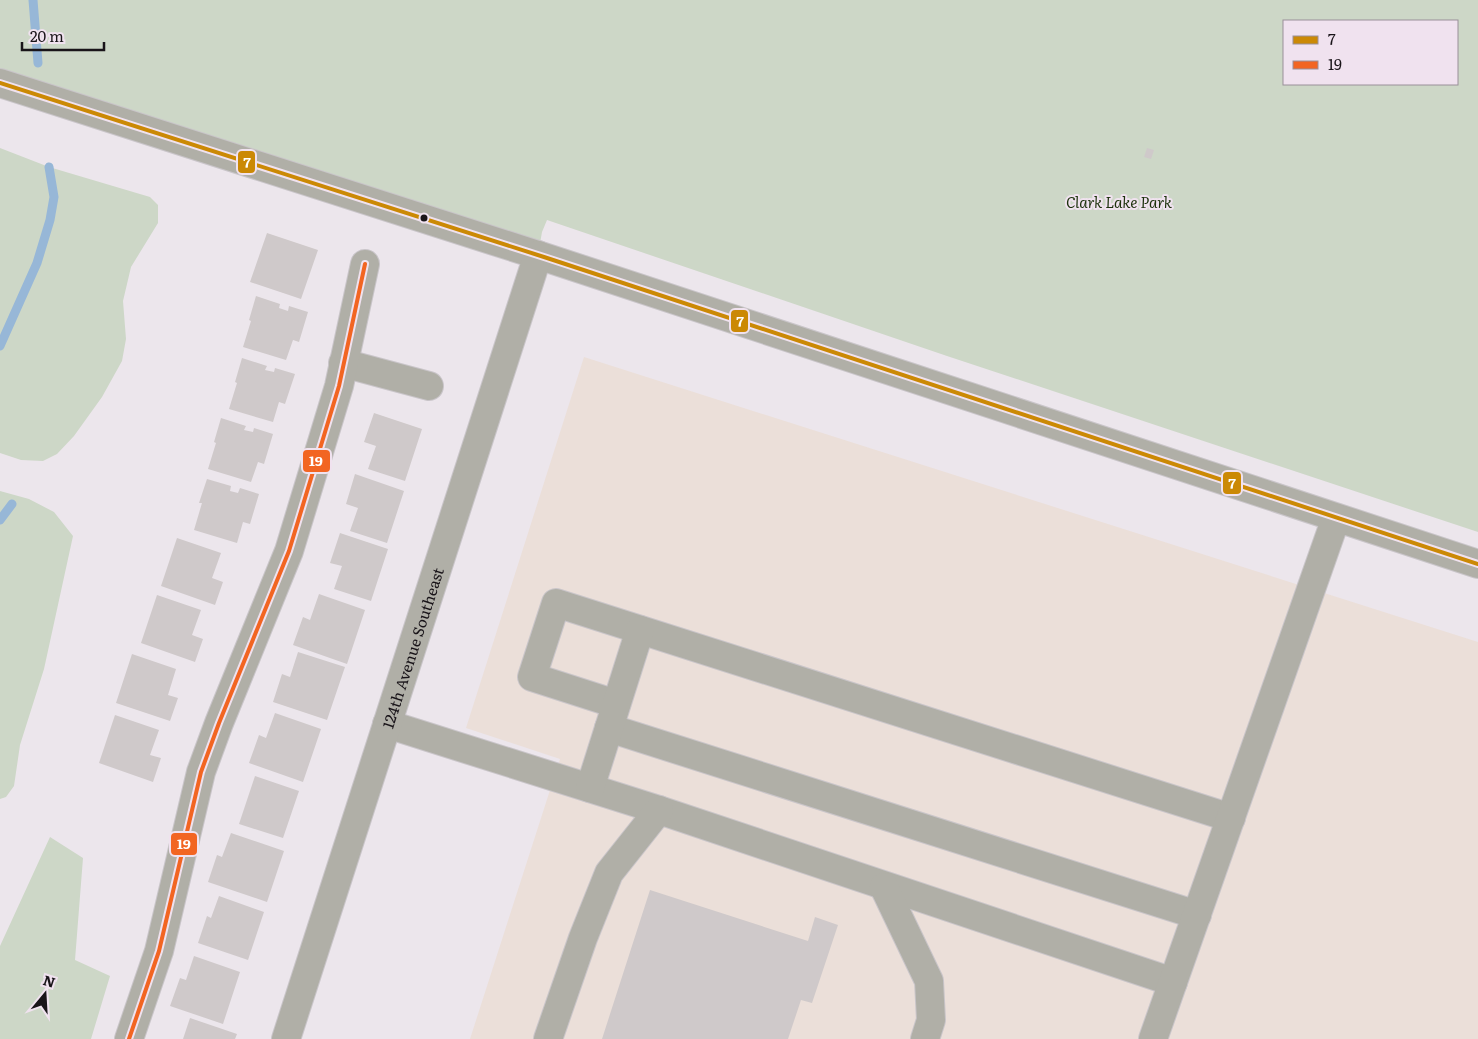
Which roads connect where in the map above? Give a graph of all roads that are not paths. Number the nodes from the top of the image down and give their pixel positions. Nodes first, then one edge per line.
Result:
1 (0, 83) edge
2 (538, 255) junction
3 (365, 264) dead end
4 (343, 364) junction
5 (429, 386) dead end
6 (1336, 518) junction
7 (1478, 564) edge
8 (640, 630) junction
9 (613, 716) junction
10 (387, 724) junction
11 (590, 788) junction
12 (659, 810) junction
13 (1231, 818) junction
14 (884, 887) junction
15 (1197, 914) junction
16 (1173, 982) junction
17 (128, 1039) edge
18 (286, 1039) edge
19 (548, 1039) edge
20 (925, 1039) edge
21 (1153, 1039) edge

1 - 2 street
2 - 6 street
2 - 10 street, 124th Avenue Southeast
3 - 4 street
4 - 5 street
4 - 17 street
6 - 7 street
6 - 13 street
8 - 9 street
8 - 9 street
8 - 13 street
9 - 11 street
9 - 15 street
10 - 11 street
10 - 18 street, 124th Avenue Southeast
11 - 12 street
12 - 14 street
12 - 19 street
13 - 15 street
14 - 16 street
14 - 20 street
15 - 16 street
16 - 21 street

